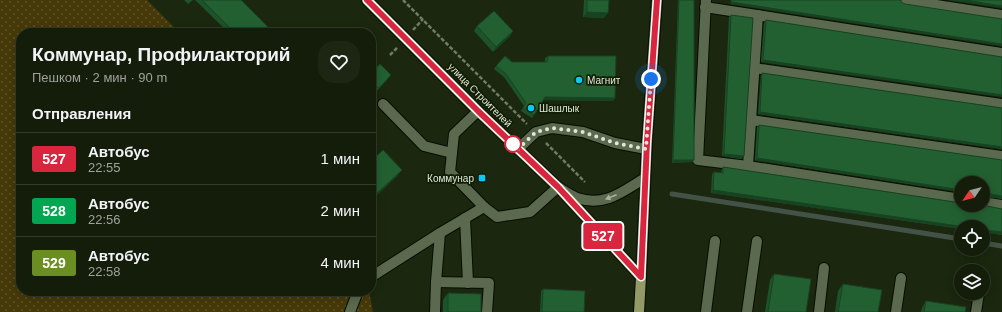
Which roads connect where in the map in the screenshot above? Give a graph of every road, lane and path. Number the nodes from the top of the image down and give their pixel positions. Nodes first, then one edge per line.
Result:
1 (367, 0) edge
2 (403, 0) edge
3 (657, 0) edge
4 (904, 0) edge
5 (706, 4) edge
6 (758, 15) junction
7 (1002, 15) edge
8 (422, 20) junction
9 (412, 32) dead end
10 (395, 49) dead end
11 (1002, 53) edge
12 (390, 55) dead end
13 (754, 68) junction
14 (383, 104) dead end
15 (1002, 104) edge
16 (478, 111) junction
17 (751, 120) junction
18 (536, 132) junction
19 (518, 149) junction
20 (646, 149) junction
21 (452, 153) junction
22 (1002, 156) edge
23 (748, 166) junction
24 (645, 178) junction
25 (585, 182) dead end
26 (558, 187) junction
27 (954, 198) edge
28 (990, 203) edge
29 (1002, 205) edge
30 (484, 207) junction
31 (465, 218) junction
32 (440, 233) junction
33 (715, 241) dead end
34 (757, 241) dead end
35 (824, 268) dead end
36 (376, 274) edge
37 (641, 277) junction
38 (901, 278) dead end
39 (436, 282) junction
40 (468, 282) junction
41 (356, 296) edge
42 (978, 300) edge
43 (350, 312) edge
44 (435, 312) edge
45 (487, 312) edge
46 (639, 312) edge
47 (706, 312) edge
48 (747, 312) edge
49 (819, 312) edge
50 (896, 312) edge
51 (976, 312) edge

1 - 16 main road, улица Строителей
2 - 8 path
3 - 20 street
4 - 7 street
5 - 6 street
5 - 23 street
6 - 11 street
6 - 13 street
8 - 9 path
8 - 18 path
10 - 12 path
13 - 15 street
13 - 17 street
14 - 21 street
16 - 19 main road, улица Строителей
16 - 21 street
17 - 22 street
17 - 23 street
18 - 19 street
18 - 20 street
18 - 25 path
19 - 26 main road, улица Строителей
20 - 24 street
21 - 30 street
23 - 27 street
24 -> 26 street
24 - 37 street
26 - 30 street
26 - 37 main road, улица Строителей
28 - 29 street
30 - 31 street
31 - 32 street
31 - 40 street
32 - 36 street
32 - 39 street
33 - 47 street
34 - 48 street
35 - 49 street
37 - 46 main road
38 - 50 street
39 - 40 street
39 - 44 street
40 - 45 street
41 - 43 street
42 - 51 street

